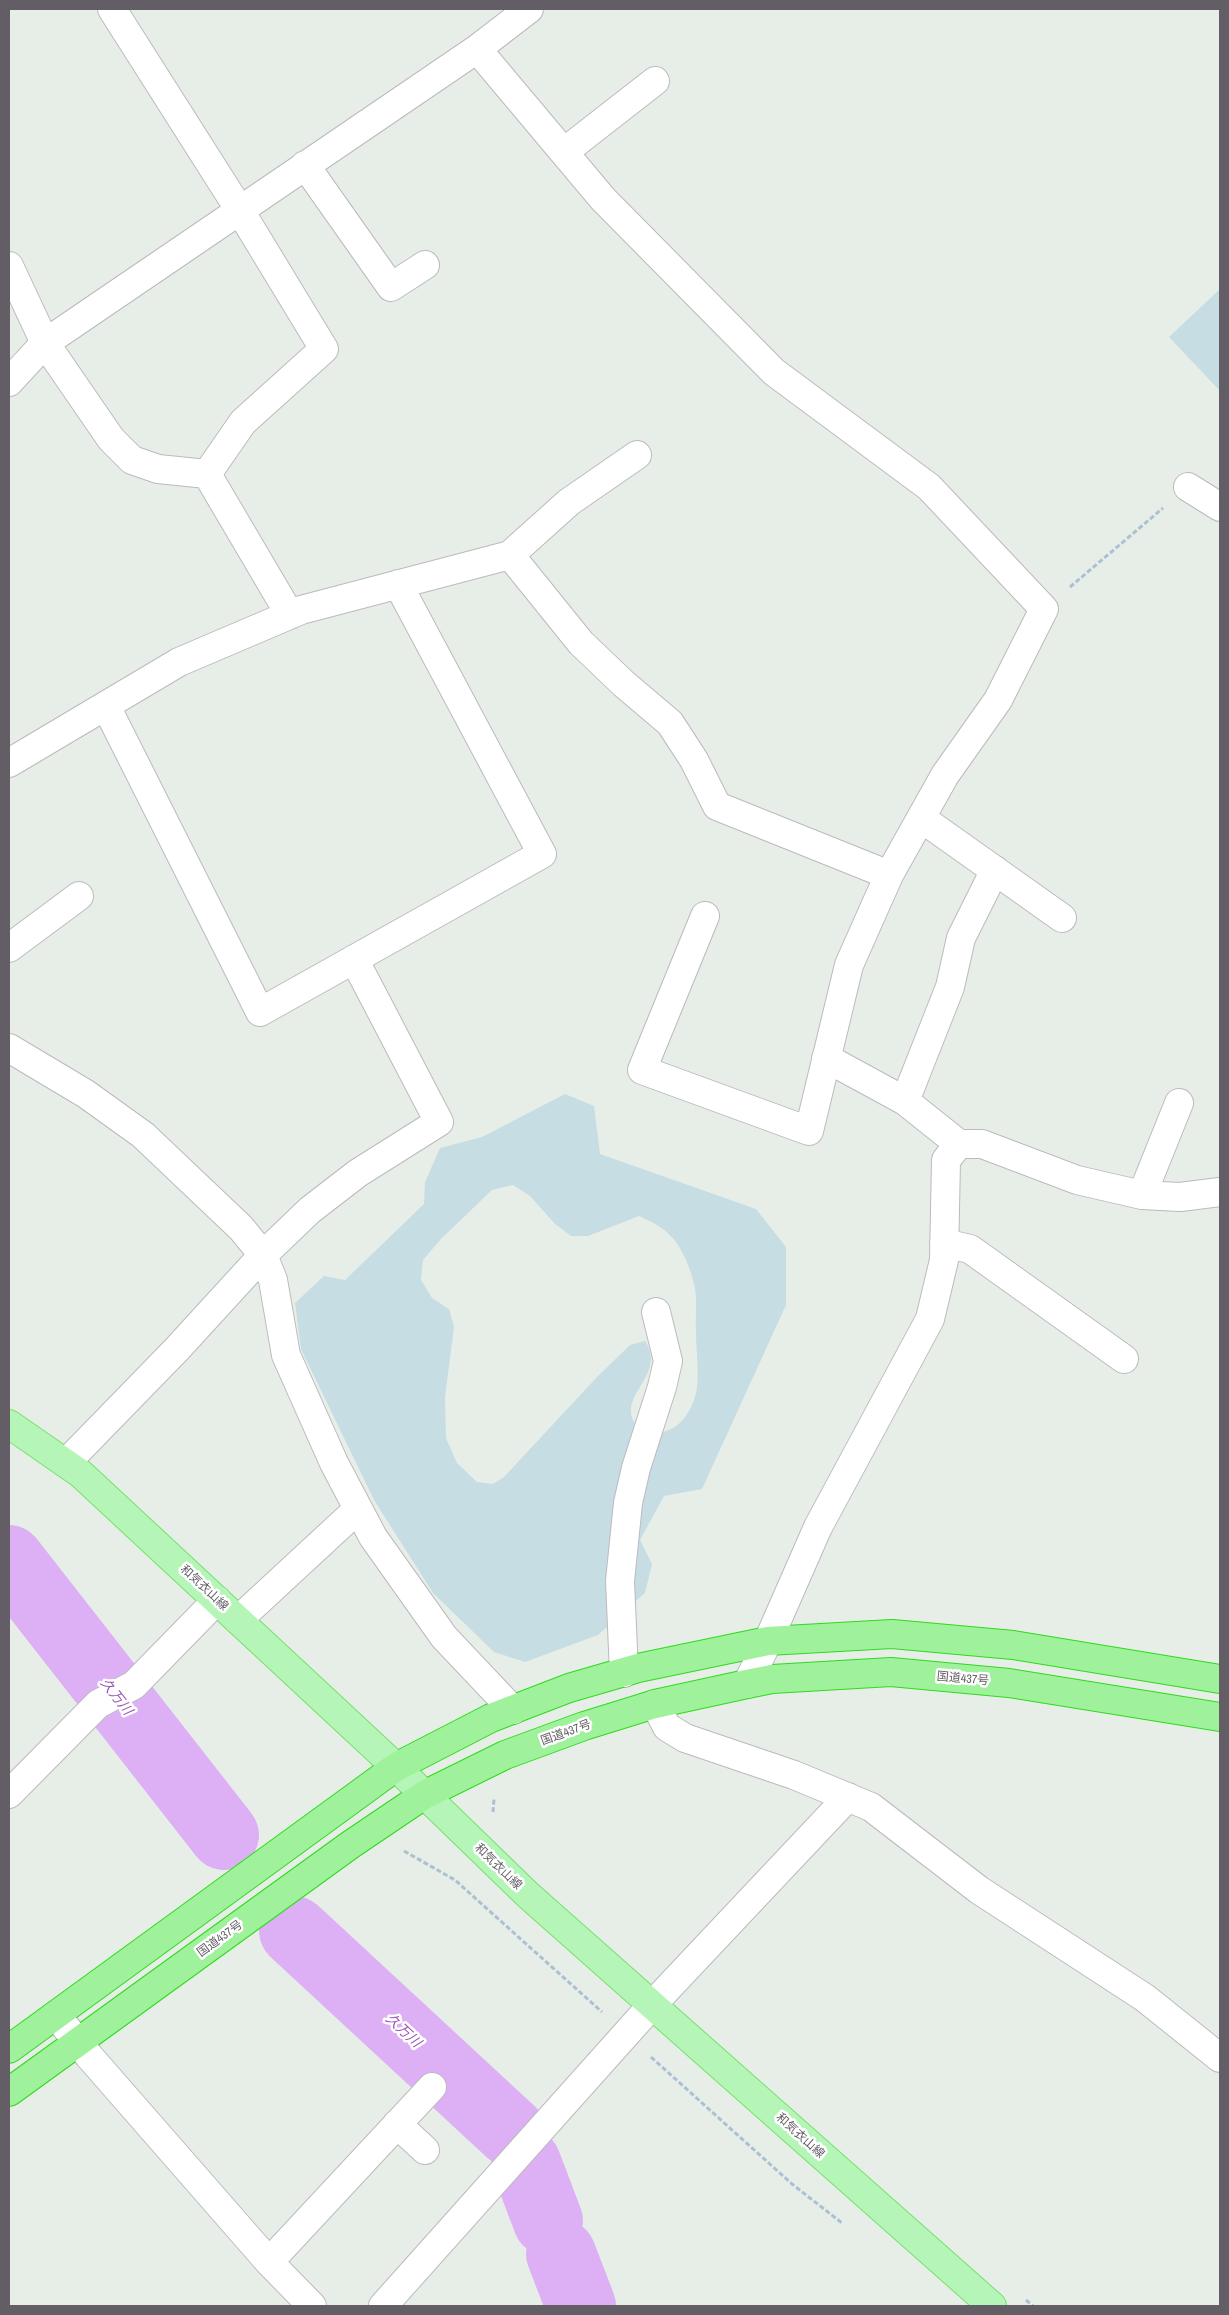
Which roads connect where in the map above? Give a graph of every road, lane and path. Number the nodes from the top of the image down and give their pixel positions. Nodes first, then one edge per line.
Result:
1 (112, 9) edge
2 (529, 9) edge
3 (477, 49) junction
4 (655, 80) dead end
5 (564, 152) junction
6 (305, 165) junction
7 (239, 209) junction
8 (425, 264) dead end
9 (9, 266) edge
10 (45, 343) junction
11 (9, 382) edge
12 (638, 454) dead end
13 (207, 474) junction
14 (1188, 487) joint
15 (1220, 507) edge
16 (510, 555) junction
17 (398, 584) junction
18 (1044, 609) junction
19 (290, 616) junction
20 (106, 706) junction
21 (9, 763) edge
22 (921, 818) junction
23 (995, 870) junction
24 (889, 875) junction
25 (78, 896) dead end
26 (704, 916) dead end
27 (1062, 918) dead end
28 (9, 948) edge
29 (354, 959) junction
30 (9, 1048) edge
31 (826, 1058) junction
32 (905, 1101) junction
33 (1179, 1103) dead end
34 (959, 1144) junction
35 (1220, 1192) edge
36 (1142, 1195) junction
37 (944, 1244) junction
38 (262, 1255) junction
39 (656, 1312) dead end
40 (1124, 1359) dead end
41 (9, 1424) edge
42 (66, 1463) junction
43 (358, 1509) junction
44 (217, 1600) junction
45 (238, 1620) junction
46 (768, 1641) junction
47 (624, 1673) junction
48 (1220, 1679) edge
49 (747, 1684) junction
50 (655, 1704) junction
51 (513, 1710) junction
52 (1220, 1717) edge
53 (396, 1767) junction
54 (9, 1794) edge
55 (424, 1795) junction
56 (848, 1797) junction
57 (399, 1849) dead end
58 (652, 2005) junction
59 (56, 2015) junction
60 (626, 2035) junction
61 (77, 2042) junction
62 (9, 2049) edge
63 (1220, 2058) edge
64 (432, 2087) dead end
65 (9, 2092) edge
66 (397, 2124) junction
67 (425, 2150) dead end
68 (845, 2224) dead end
69 (269, 2262) junction
70 (312, 2306) edge
71 (383, 2306) edge
72 (992, 2306) edge

1 - 7 street
2 - 3 street
3 - 5 street
3 - 6 street
4 - 5 street
5 - 18 street
6 - 7 street
6 - 8 street
7 - 10 street
7 - 13 street
9 - 10 street
10 - 11 street
10 - 13 street
12 - 16 street
13 - 19 street
14 - 15 street
14 - 18 path
16 - 17 street
16 - 24 street
17 - 19 street
17 - 29 street
18 - 22 street
19 - 20 street
20 - 21 street
20 - 29 street
22 - 23 street
22 - 24 street
23 - 27 street
23 - 32 street
24 - 31 street
25 - 28 street
26 - 31 street
29 - 38 street
30 - 38 street
31 - 32 street
32 - 34 street
33 - 36 street
34 - 36 street
34 - 37 street
35 - 36 street
37 - 40 street
37 - 46 street
38 - 42 street
38 - 43 street
39 - 47 street
41 - 42 main road, 和気衣山線
42 - 44 main road, 和気衣山線
43 - 45 street
43 - 51 street
44 - 45 main road, 和気衣山線
44 - 54 street
45 - 53 main road, 和気衣山線
46 - 47 highway
46 - 48 highway
46 - 49 street
47 - 51 highway
49 - 50 highway, 国道437号
49 - 52 highway, 国道437号
50 - 55 highway, 国道437号
50 - 56 street
51 - 53 highway
53 - 55 main road, 和気衣山線
53 - 59 highway
55 - 58 main road, 和気衣山線
55 - 61 highway, 国道437号
56 - 58 street
56 - 63 street
57 - 60 path
58 - 60 street
58 - 72 main road, 和気衣山線
59 - 61 street
59 - 62 highway
60 - 68 path
60 - 71 street
61 - 65 highway, 国道437号
61 - 69 street
64 - 66 street
66 - 67 street
66 - 69 street
69 - 70 street

